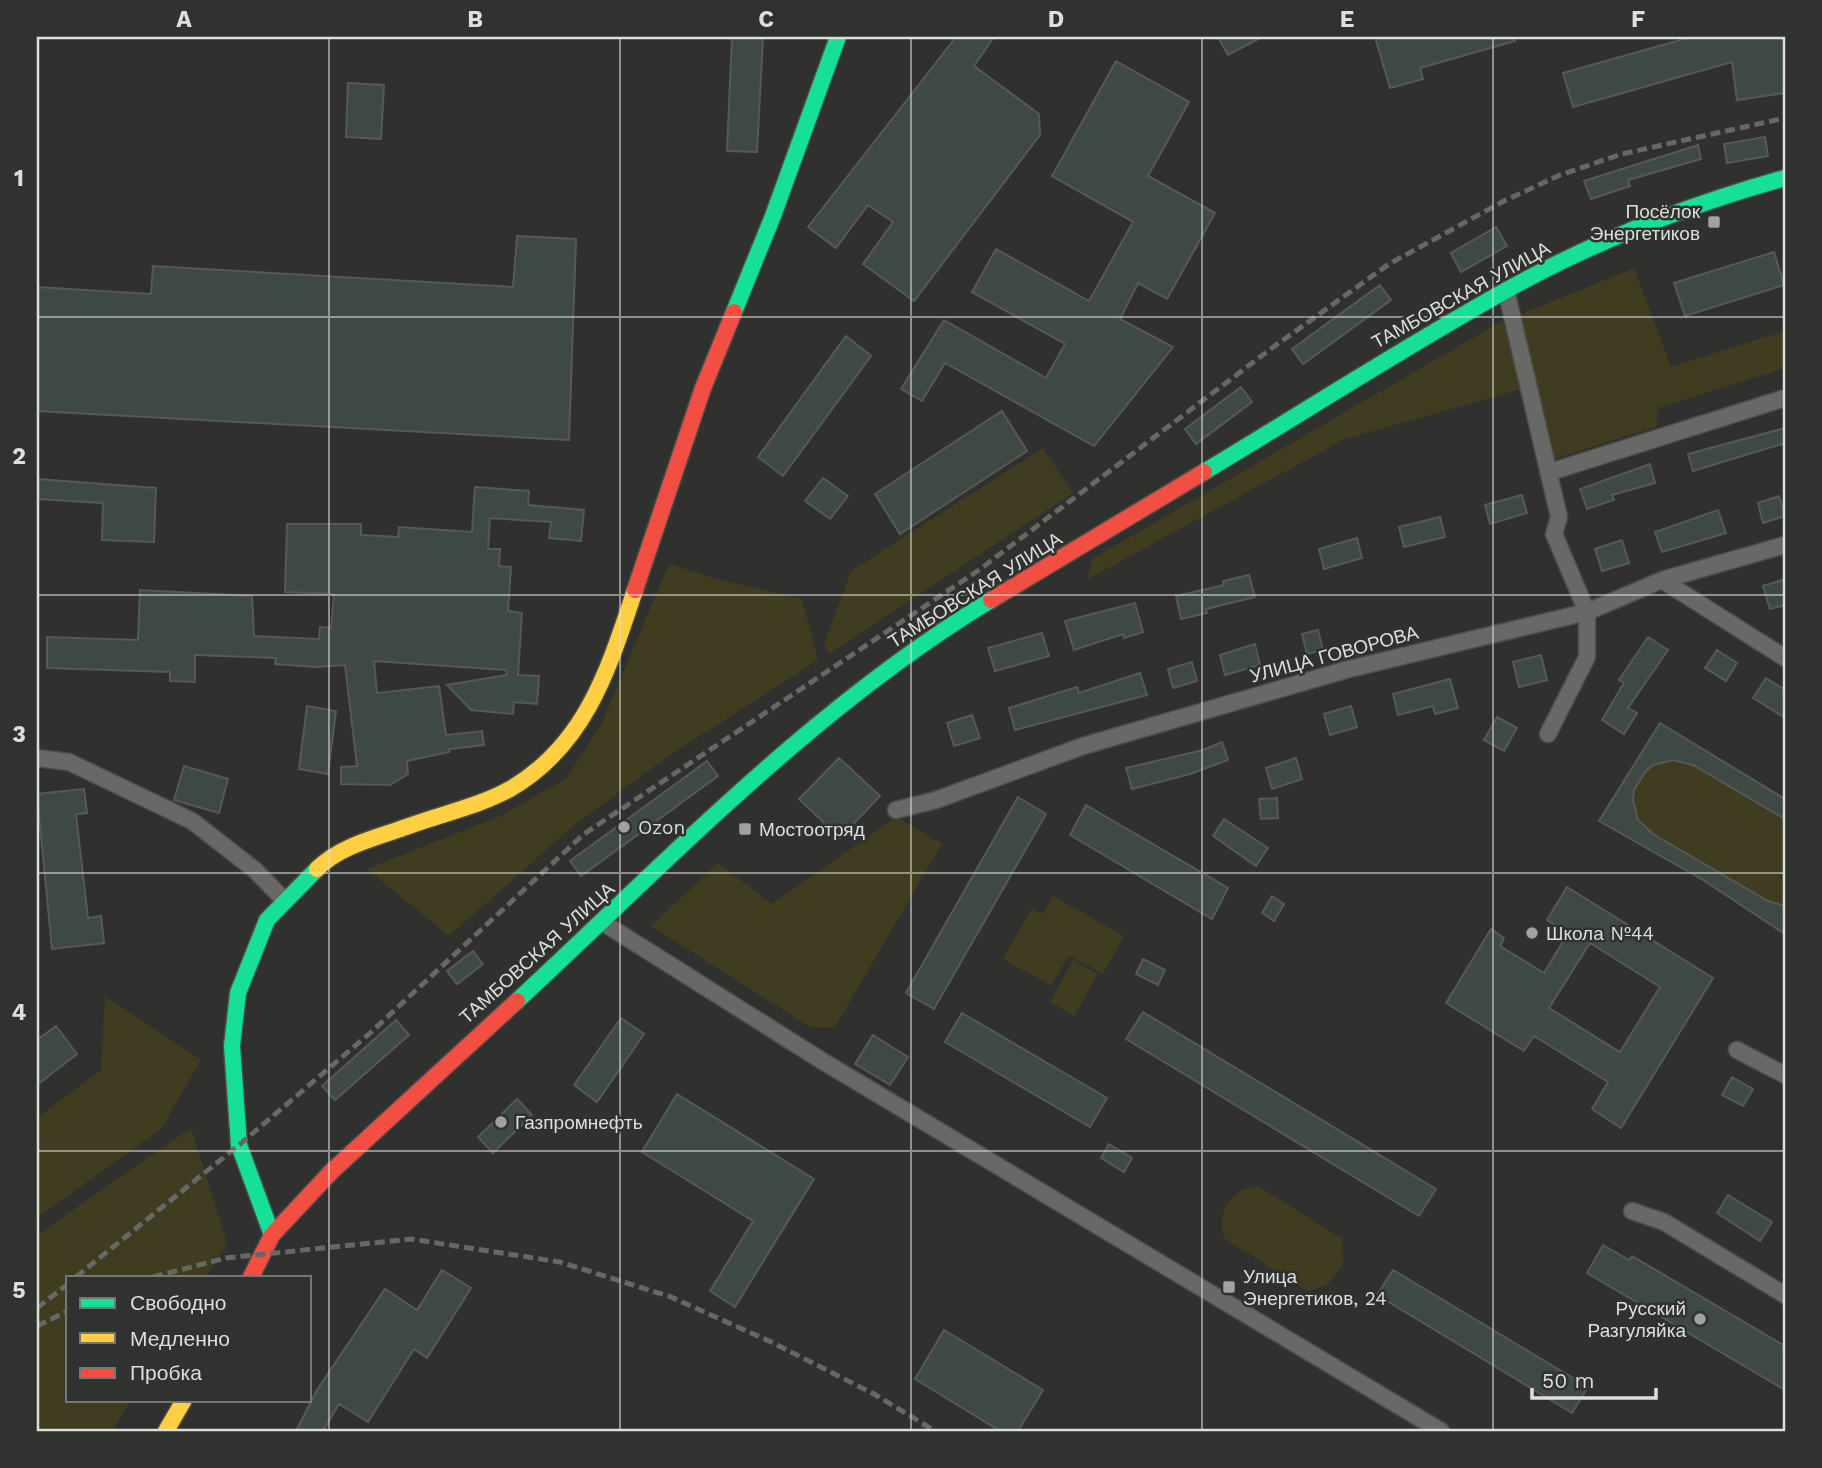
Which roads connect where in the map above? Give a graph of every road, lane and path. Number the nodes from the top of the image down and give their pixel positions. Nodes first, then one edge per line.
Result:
1 (838, 37) edge
2 (1785, 177) edge
3 (1506, 290) junction
4 (1785, 398) edge
5 (1550, 472) junction
6 (1785, 545) edge
7 (1662, 580) junction
8 (1587, 612) junction
9 (1785, 657) edge
10 (1548, 734) dead end
11 (37, 758) edge
12 (895, 810) dead end
13 (284, 900) junction
14 (602, 922) junction
15 (1737, 1050) dead end
16 (1785, 1076) edge
17 (1632, 1211) dead end
18 (272, 1235) junction
19 (252, 1276) edge
20 (1785, 1295) edge
21 (183, 1402) edge
22 (166, 1431) edge
23 (1441, 1431) edge

1 - 13 main road
2 - 3 main road, ТАМБОВСКАЯ УЛИЦА
3 - 5 street
3 - 14 main road, ТАМБОВСКАЯ УЛИЦА
4 - 5 street
5 - 8 street
6 - 7 street, УЛИЦА ГОВОРОВА
7 - 8 street, УЛИЦА ГОВОРОВА
7 - 9 street
8 - 10 street
8 - 12 street, УЛИЦА ГОВОРОВА
11 - 13 street
13 - 18 main road
14 - 18 main road, ТАМБОВСКАЯ УЛИЦА
14 - 23 street
15 - 16 street
17 - 20 street
18 - 19 main road, ТАМБОВСКАЯ УЛИЦА
21 - 22 main road

